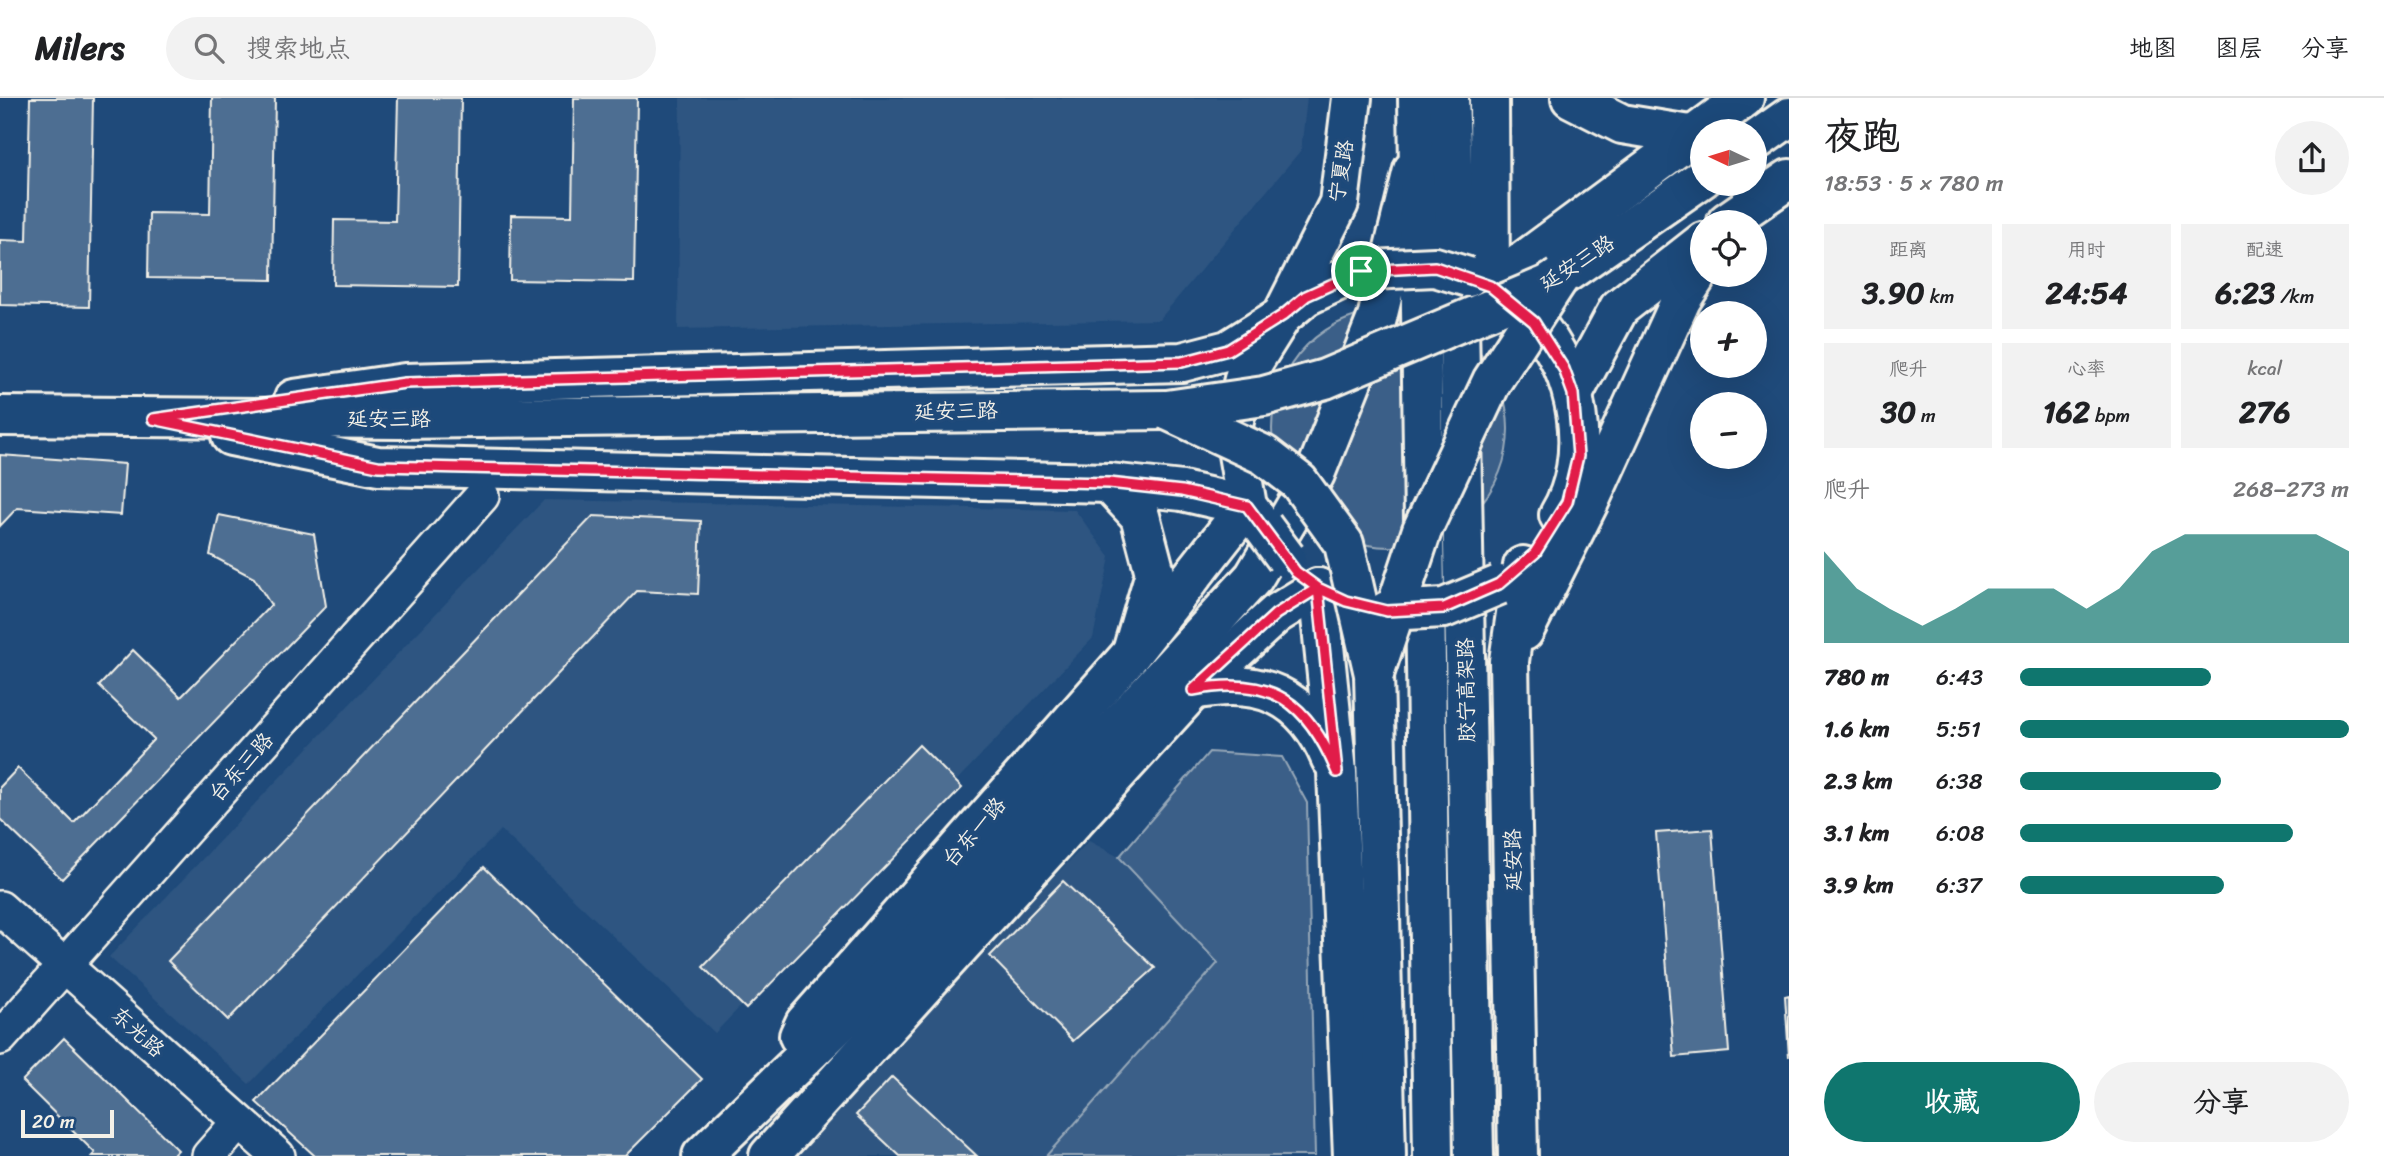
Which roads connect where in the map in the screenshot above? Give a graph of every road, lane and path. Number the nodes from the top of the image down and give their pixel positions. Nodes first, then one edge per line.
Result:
1 (1352, 98) edge
2 (1418, 98) edge
3 (1449, 98) edge
4 (1489, 98) edge
5 (1571, 98) edge
6 (1744, 98) edge
7 (1789, 117) edge
8 (1713, 119) edge
9 (1768, 132) edge
10 (1690, 135) joint
11 (1420, 140) junction
12 (1789, 179) edge
13 (1690, 187) edge
14 (1745, 210) edge
15 (1690, 252) edge
16 (1559, 278) junction
17 (1479, 282) junction
18 (1690, 286) edge
19 (1282, 316) junction
20 (1573, 394) junction
21 (1167, 410) junction
22 (0, 416) edge
23 (153, 419) junction
24 (1109, 483) junction
25 (482, 496) dead end
26 (1255, 516) junction
27 (1511, 575) junction
28 (1318, 588) junction
29 (1131, 654) junction
30 (1509, 662) junction
31 (1374, 674) junction
32 (1193, 690) junction
33 (1337, 772) junction
34 (0, 908) edge
35 (64, 965) junction
36 (0, 1038) edge
37 (778, 1082) junction
38 (238, 1123) junction
39 (1375, 1155) edge
40 (209, 1156) edge
41 (278, 1156) edge
42 (702, 1156) edge
43 (769, 1156) edge
44 (1433, 1156) edge
45 (1474, 1156) edge
46 (1518, 1156) edge

1 - 19 main road, 宁夏路
2 - 11 main road, 胶宁高架路
3 - 45 main road, 胶宁高架路
4 - 17 main road
5 - 10 main road
6 - 8 main road, 延安三路
7 - 9 main road
10 - 17 main road, 延安三路
11 - 37 main road
11 - 44 main road, 胶宁高架路
12 - 14 main road
13 - 16 main road, 延安三路
15 - 20 main road
16 - 21 main road, 延安三路, bridge
16 - 31 main road, bridge
17 - 19 main road, bridge
17 - 20 main road
18 - 30 main road
19 - 23 main road, 延安三路
19 - 26 main road
20 - 27 main road
21 - 23 main road, 延安三路
21 - 31 main road, bridge
22 - 23 main road, 延安三路
23 - 24 main road, 延安三路
24 - 26 main road, 延安三路
24 - 29 main road
25 - 35 street, 台东三路
26 - 28 main road, bridge
26 - 29 main road, 台东一路
27 - 28 main road, bridge
27 - 30 main road, 延安路
28 - 32 main road
28 - 33 main road
29 - 37 main road, 台东一路
30 - 46 main road, 延安路
31 - 39 main road
32 - 33 main road
32 - 43 main road
33 - 39 main road
34 - 35 street, 东光路
35 - 36 street, 台东三路
35 - 38 street, 东光路
37 - 42 main road, 台东一路
38 - 40 street
38 - 41 street, 东光路

